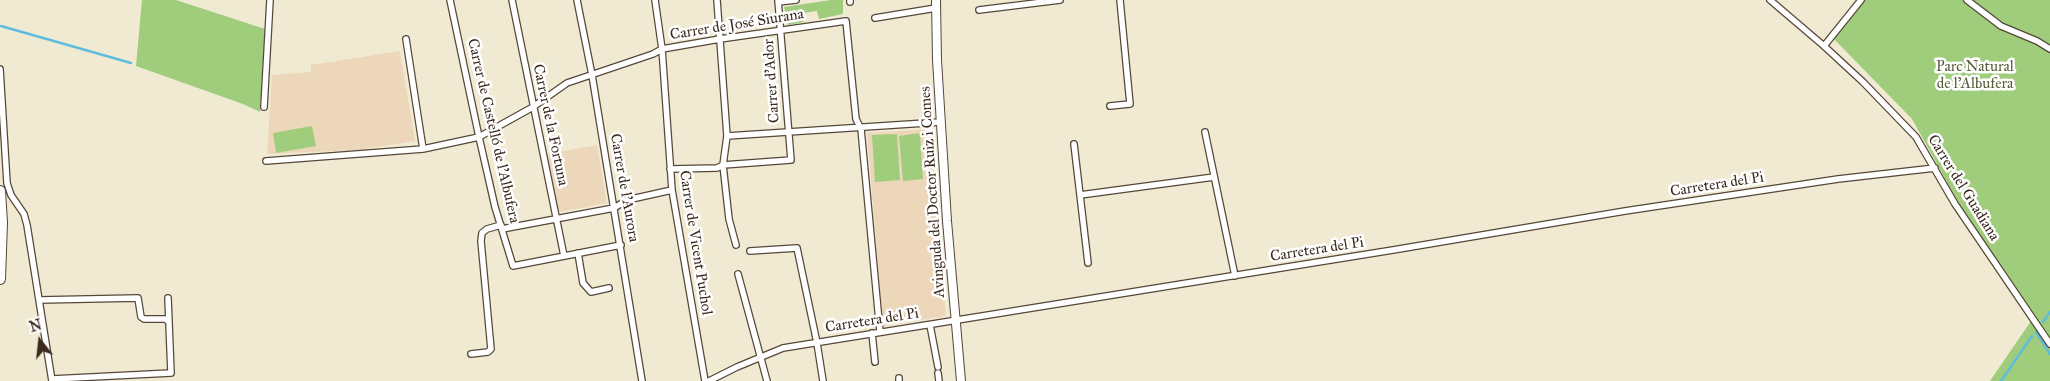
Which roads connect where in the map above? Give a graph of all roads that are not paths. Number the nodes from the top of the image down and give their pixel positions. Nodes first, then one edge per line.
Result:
1 (270, 0) edge
2 (450, 0) edge
3 (512, 0) edge
4 (577, 0) edge
5 (655, 0) edge
6 (717, 0) edge
7 (796, 0) edge
8 (1060, 0) edge
9 (1120, 0) edge
10 (1770, 0) edge
11 (1861, 0) edge
12 (1967, 0) edge
13 (778, 1) edge
14 (936, 4) edge
15 (979, 10) dead end
16 (875, 18) dead end
17 (781, 31) junction
18 (406, 39) dead end
19 (720, 39) junction
20 (1824, 46) junction
21 (662, 49) junction
22 (2050, 49) edge
23 (0, 69) edge
24 (592, 75) junction
25 (264, 106) dead end
26 (1110, 106) dead end
27 (533, 107) junction
28 (941, 122) junction
29 (861, 129) junction
30 (1205, 132) dead end
31 (788, 133) junction
32 (727, 136) junction
33 (479, 137) junction
34 (1074, 144) dead end
35 (423, 149) junction
36 (266, 161) dead end
37 (723, 165) junction
38 (1935, 168) junction
39 (670, 169) junction
40 (1214, 177) junction
41 (672, 190) junction
42 (0, 191) edge
43 (1080, 195) junction
44 (614, 208) junction
45 (557, 219) junction
46 (501, 227) junction
47 (621, 244) junction
48 (736, 246) dead end
49 (750, 251) dead end
50 (578, 253) junction
51 (564, 256) junction
52 (1088, 263) dead end
53 (738, 274) dead end
54 (1235, 276) junction
55 (0, 279) edge
56 (609, 288) dead end
57 (168, 298) dead end
58 (40, 300) junction
59 (168, 321) junction
60 (956, 321) junction
61 (930, 325) junction
62 (880, 332) junction
63 (872, 333) junction
64 (817, 343) junction
65 (2050, 344) edge
66 (471, 354) dead end
67 (760, 358) junction
68 (875, 362) dead end
69 (52, 380) edge
70 (642, 381) edge
71 (705, 381) edge
72 (709, 381) edge
73 (768, 381) edge
74 (823, 381) edge
75 (939, 381) edge
76 (960, 381) edge

1 - 25 street
2 - 33 street, Carrer de Castelló de l'Albufera
3 - 27 street, Carrer de la Fortuna
4 - 24 street, Carrer de l'Aurora
5 - 21 street, Carrer de Vicent Puchol
6 - 19 street
7 - 13 street
8 - 15 street
9 - 26 street
10 - 20 street, Carrer del Guadiana
11 - 20 street
12 - 22 street
13 - 17 street, Carrer d'Ador
14 - 16 street
14 - 28 street, Avinguda del Doctor Ruiz i Comes
17 - 19 street, Carrer de José Siurana
17 - 29 street, Carrer de José Siurana
17 - 31 street, Carrer d'Ador
18 - 35 street
19 - 21 street, Carrer de José Siurana
19 - 32 street
20 - 38 street, Carrer del Guadiana
21 - 24 street, Carrer de José Siurana
21 - 39 street, Carrer de Vicent Puchol
23 - 58 street
24 - 27 street, Carrer de José Siurana
24 - 44 street, Carrer de l'Aurora
27 - 33 street, Carrer de José Siurana
27 - 45 street, Carrer de la Fortuna
28 - 29 street
28 - 60 street, Avinguda del Doctor Ruiz i Comes
29 - 31 street
29 - 62 street
30 - 40 street
31 - 32 street
31 - 37 street, Carrer d'Ador
32 - 37 street
33 - 35 street, Carrer de José Siurana
33 - 46 street, Carrer de Castelló de l'Albufera
34 - 43 street
35 - 36 street, Carrer de José Siurana
37 - 39 street
37 - 48 street
38 - 54 street, Carretera del Pi
38 - 65 street, Carrer del Guadiana
39 - 41 street, Carrer de Vicent Puchol
40 - 43 street
40 - 54 street
41 - 44 street
41 - 71 street, Carrer de Vicent Puchol
42 - 55 highway
43 - 52 street
44 - 45 street
44 - 47 street, Carrer de l'Aurora
45 - 46 street
45 - 51 street, Carrer de la Fortuna
46 - 51 street, Carrer de Castelló de l'Albufera
46 - 66 street
47 - 50 street
47 - 70 street, Carrer de l'Aurora
49 - 64 street
50 - 51 street
50 - 56 street
53 - 67 street
54 - 60 street, Carretera del Pi
57 - 59 street
58 - 59 street
58 - 69 street
59 - 69 street
60 - 61 street, Carretera del Pi
60 - 76 street, Avinguda del Doctor Ruiz i Comes
61 - 62 street, Carretera del Pi
61 - 75 street
62 - 63 street, Carretera del Pi
63 - 64 street, Carretera del Pi
63 - 68 street
64 - 67 street, Carretera del Pi
64 - 74 street
67 - 72 street, Carretera del Pi
67 - 73 street

